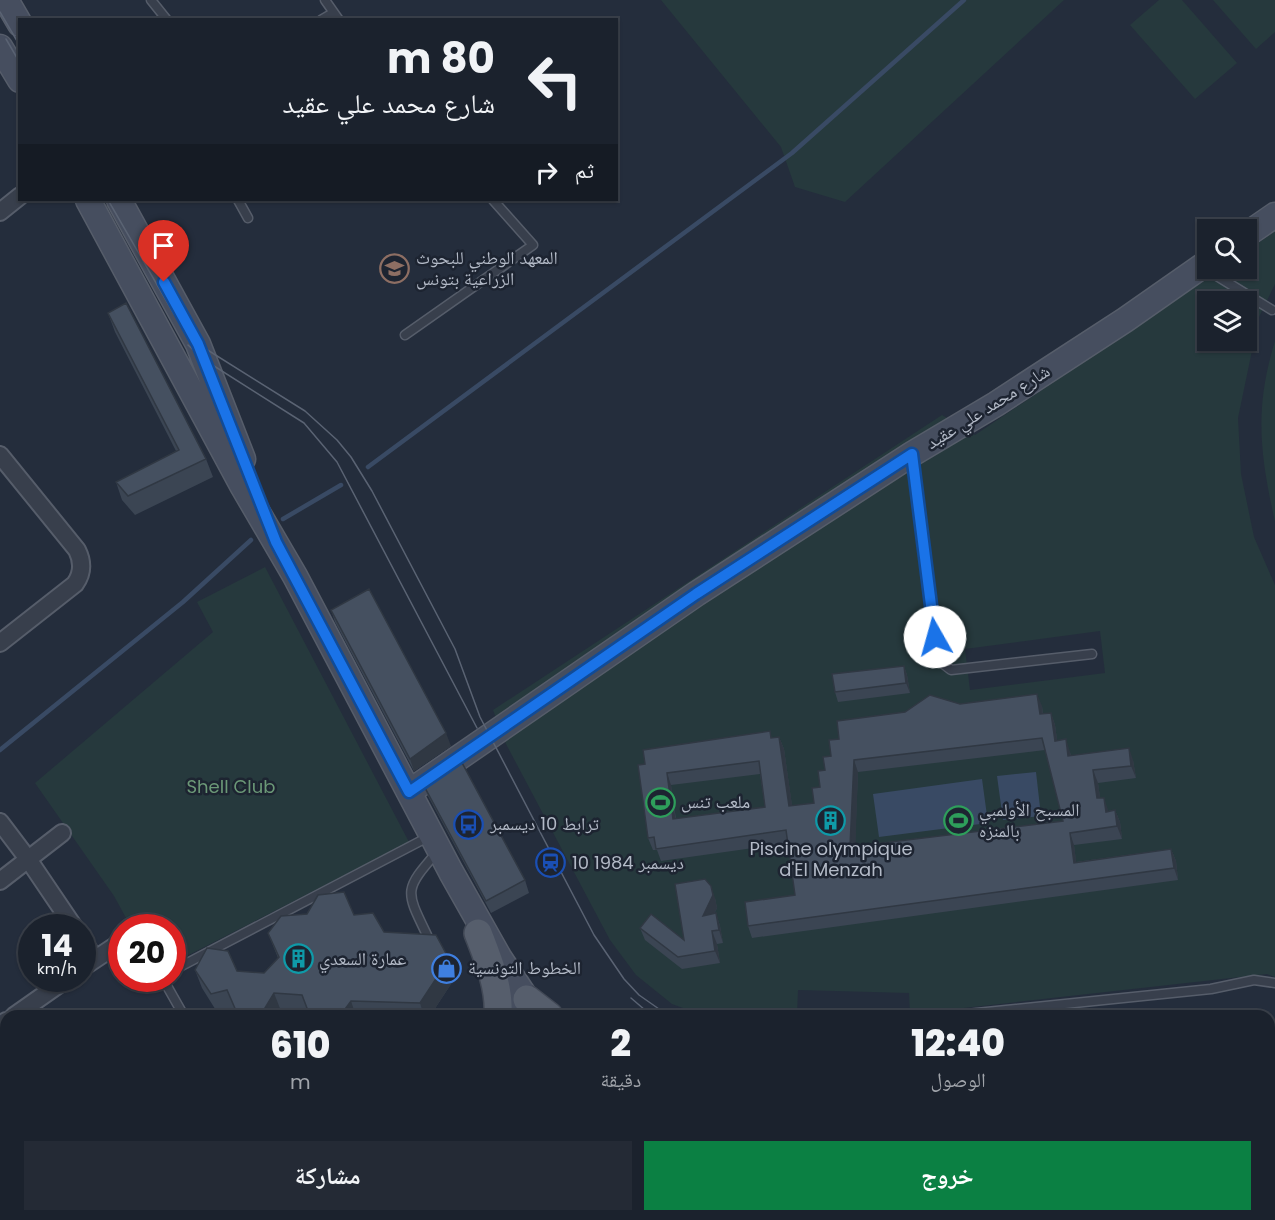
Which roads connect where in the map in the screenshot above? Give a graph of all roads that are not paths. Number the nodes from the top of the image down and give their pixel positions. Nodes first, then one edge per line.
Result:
1 (6, 0) edge
2 (151, 0) edge
3 (325, 0) edge
4 (336, 16) edge
5 (165, 18) edge
6 (18, 21) edge
7 (0, 47) edge
8 (18, 77) edge
9 (18, 198) edge
10 (89, 201) edge
11 (120, 201) edge
12 (239, 201) edge
13 (494, 201) edge
14 (0, 212) edge
15 (1275, 215) edge
16 (248, 218) dead end
17 (1257, 227) edge
18 (1197, 269) edge
19 (1226, 279) edge
20 (1272, 310) dead end
21 (405, 335) dead end
22 (912, 454) junction
23 (0, 456) edge
24 (276, 542) junction
25 (0, 643) edge
26 (1092, 654) dead end
27 (409, 792) junction
28 (0, 822) edge
29 (62, 832) dead end
30 (436, 842) junction
31 (28, 859) junction
32 (451, 872) junction
33 (0, 881) edge
34 (65, 914) edge
35 (478, 933) junction
36 (427, 934) edge
37 (186, 964) edge
38 (1275, 983) edge
39 (48, 992) edge
40 (170, 992) edge
41 (23, 1010) edge
42 (180, 1010) edge
43 (498, 1010) edge
44 (527, 1010) edge
45 (1004, 1010) edge

1 - 6 street
2 - 5 lane
3 - 4 lane
7 - 8 street
9 - 14 street
10 - 24 street
11 - 24 street
12 - 16 lane
13 - 21 lane
15 - 17 street
18 - 22 street, شارع محمد علي عقيد
19 - 20 lane
22 - 26 lane
22 - 27 street, شارع محمد علي عقيد
23 - 25 street
24 - 27 street
27 - 30 street
28 - 31 street
29 - 31 street
30 - 32 street
30 - 36 lane
30 - 37 lane
31 - 33 street
31 - 34 street
32 - 35 street
32 - 44 street
35 - 43 main road
35 - 44 street
38 - 45 lane
39 - 41 street
40 - 42 lane

